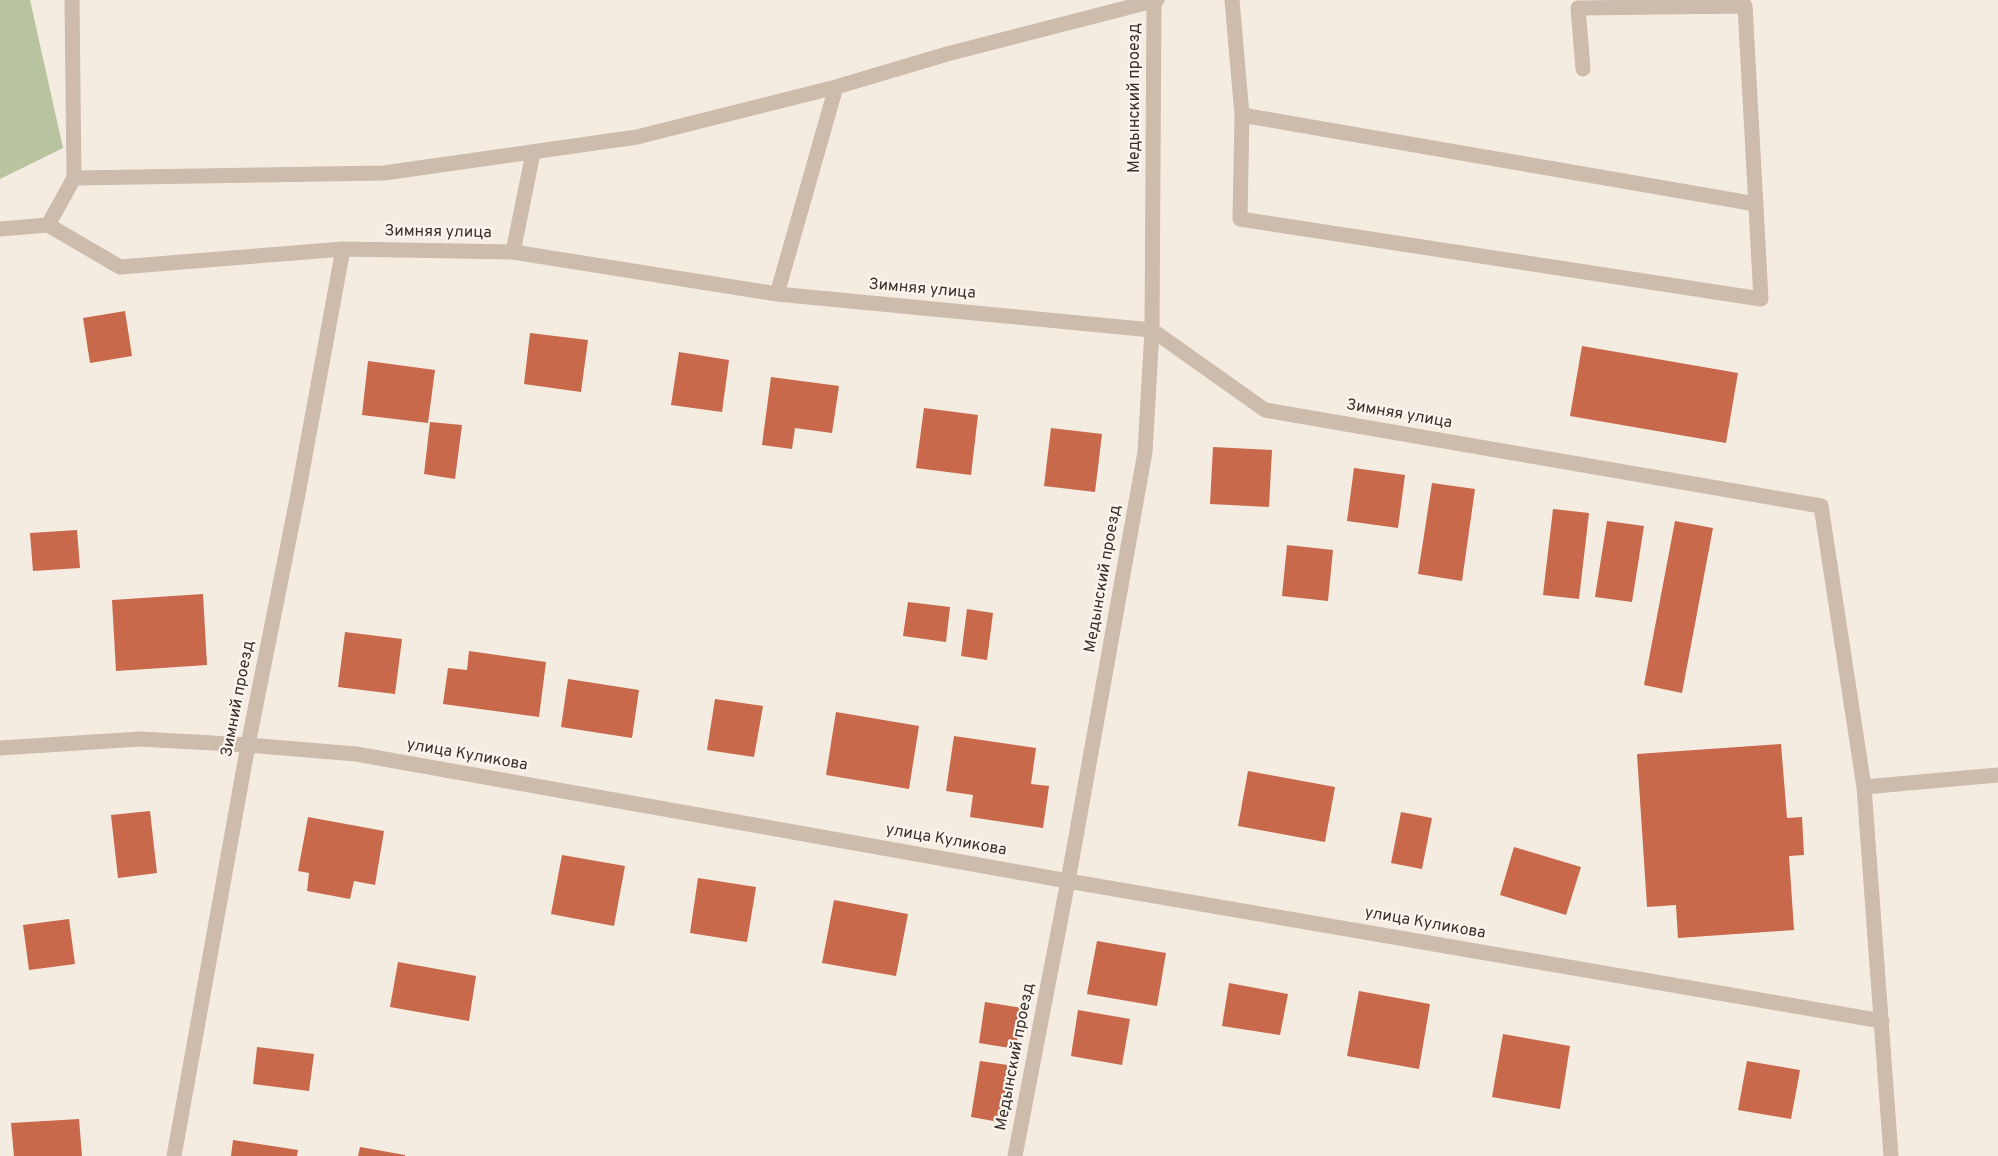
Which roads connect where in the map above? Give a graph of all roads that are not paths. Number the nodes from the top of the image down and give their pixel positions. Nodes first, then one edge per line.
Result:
1 (72, 0) edge
2 (1155, 0) edge
3 (1233, 0) edge
4 (1582, 69) dead end
5 (836, 87) junction
6 (1242, 115) junction
7 (533, 153) junction
8 (74, 178) junction
9 (1756, 204) junction
10 (48, 225) junction
11 (0, 229) edge
12 (343, 249) junction
13 (513, 252) junction
14 (777, 294) junction
15 (1152, 330) junction
16 (248, 745) junction
17 (0, 747) edge
18 (1998, 775) edge
19 (1864, 787) junction
20 (1068, 881) junction
21 (1882, 1021) junction
22 (174, 1156) edge
23 (1015, 1156) edge
24 (1891, 1156) edge

1 - 8 street
2 - 5 street
2 - 15 street, Медынский проезд
3 - 6 street
4 - 9 street
5 - 7 street
5 - 14 street
6 - 9 street
6 - 9 street
7 - 8 street
7 - 13 street
8 - 10 street
10 - 11 street
10 - 12 street, Зимняя улица
12 - 13 street, Зимняя улица
12 - 16 street, Зимний проезд
13 - 14 street, Зимняя улица
14 - 15 street, Зимняя улица
15 - 19 street, Зимняя улица
15 - 20 street, Медынский проезд
16 - 17 street, улица Куликова
16 - 20 street, улица Куликова
16 - 22 street, Зимний проезд
18 - 19 street
19 - 21 street
20 - 21 street, улица Куликова
20 - 23 street, Медынский проезд
21 - 24 street

